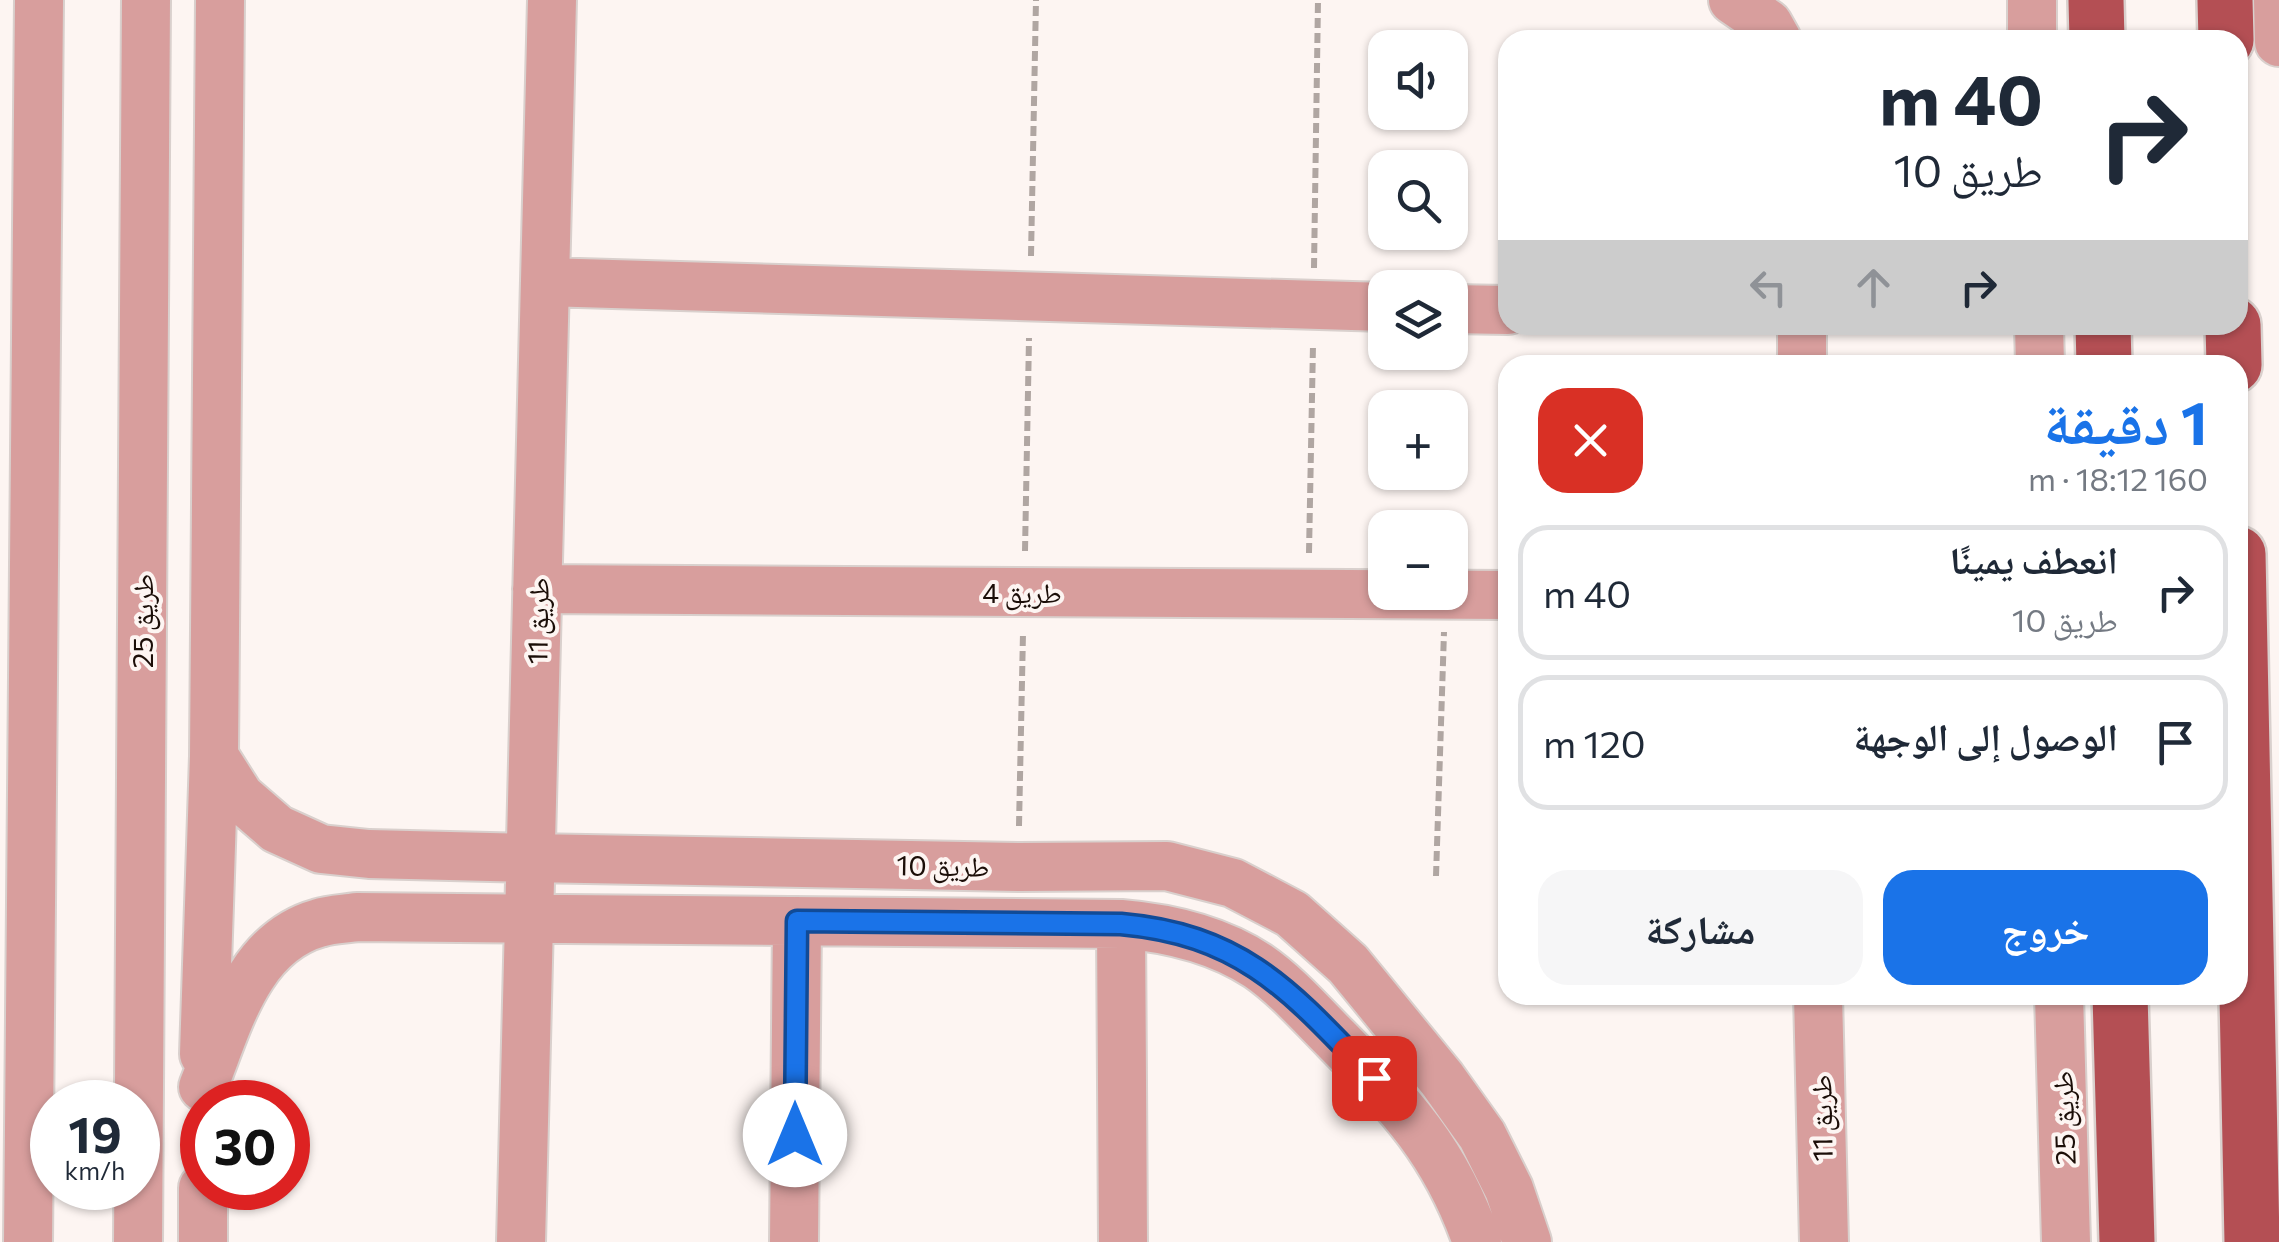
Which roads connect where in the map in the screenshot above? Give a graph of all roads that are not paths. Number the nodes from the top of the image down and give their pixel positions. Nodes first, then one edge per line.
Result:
1 (40, 0) edge
2 (146, 0) edge
3 (220, 0) edge
4 (552, 0) edge
5 (1733, 0) edge
6 (2032, 0) edge
7 (2096, 0) edge
8 (2226, 0) edge
9 (2278, 0) edge
10 (1771, 30) edge
11 (2032, 30) edge
12 (2097, 30) edge
13 (2226, 30) edge
14 (2279, 42) edge
15 (19, 134) edge
16 (218, 279) junction
17 (142, 282) junction
18 (545, 282) junction
19 (1368, 306) edge
20 (1468, 309) edge
21 (1498, 310) edge
22 (538, 589) junction
23 (1368, 594) edge
24 (1468, 595) edge
25 (1498, 595) edge
26 (214, 756) junction
27 (531, 858) junction
28 (1167, 866) junction
29 (529, 920) junction
30 (797, 921) junction
31 (1142, 926) junction
32 (1818, 1005) edge
33 (2059, 1005) edge
34 (2120, 1005) edge
35 (2247, 1005) edge
36 (203, 1080) edge
37 (209, 1080) edge
38 (203, 1210) edge
39 (28, 1242) edge
40 (138, 1242) edge
41 (203, 1242) edge
42 (521, 1242) edge
43 (794, 1242) edge
44 (1123, 1242) edge
45 (1478, 1242) edge
46 (1527, 1242) edge
47 (1824, 1242) edge
48 (2066, 1242) edge
49 (2127, 1242) edge
50 (2252, 1242) edge

1 - 15 street
2 - 17 street, طريق 25
3 - 16 street
4 - 18 street, طريق 11
5 - 10 street
6 - 11 street
7 - 12 main road
8 - 13 main road
9 - 14 street
15 - 39 street
16 - 17 street
16 - 26 street
17 - 40 street, طريق 25
18 - 19 street
18 - 22 street, طريق 11
20 - 21 street
22 - 23 street, طريق 4
22 - 27 street, طريق 11
24 - 25 street, طريق 4
26 - 27 street, طريق 10
26 - 36 street
27 - 28 street, طريق 10
27 - 29 street, طريق 11
28 - 31 street
28 - 46 street, طريق 10
29 - 30 street, طريق 10
29 - 37 street, طريق 10
29 - 42 street, طريق 11
30 - 31 street, طريق 10
30 - 43 street
31 - 44 street
31 - 45 street, طريق 10
32 - 47 street, طريق 11
33 - 48 street, طريق 25
34 - 49 main road
35 - 50 main road
38 - 41 street

